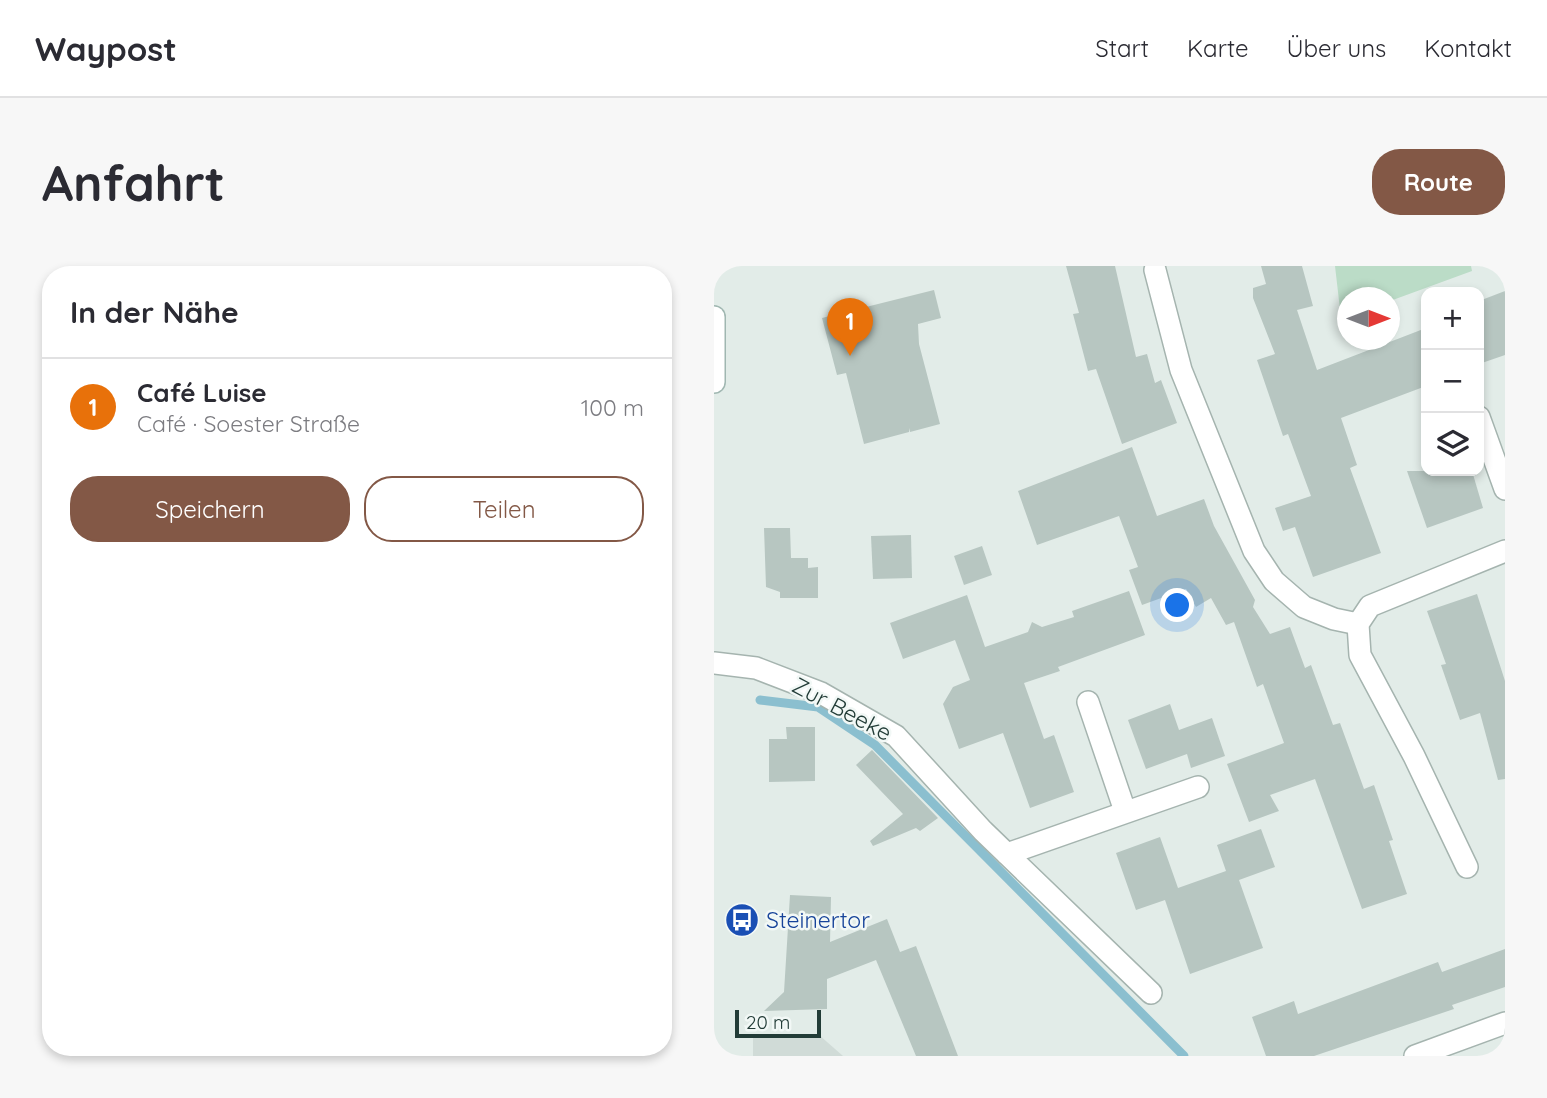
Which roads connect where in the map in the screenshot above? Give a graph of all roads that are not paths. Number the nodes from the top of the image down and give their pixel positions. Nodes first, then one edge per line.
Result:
1 (1155, 270) dead end
2 (714, 317) edge
3 (714, 382) edge
4 (1484, 431) edge
5 (1505, 489) edge
6 (1505, 551) edge
7 (1358, 624) junction
8 (714, 663) edge
9 (1088, 702) dead end
10 (1198, 787) dead end
11 (1125, 811) junction
12 (1007, 854) junction
13 (1467, 867) dead end
14 (1151, 993) dead end
15 (1505, 1023) edge
16 (1415, 1056) edge

1 - 7 street
2 - 3 street
4 - 5 street
6 - 7 street
7 - 13 street
8 - 12 street, Zur Beeke
9 - 11 street
10 - 11 street
11 - 12 street
12 - 14 street, Zur Beeke
15 - 16 street

